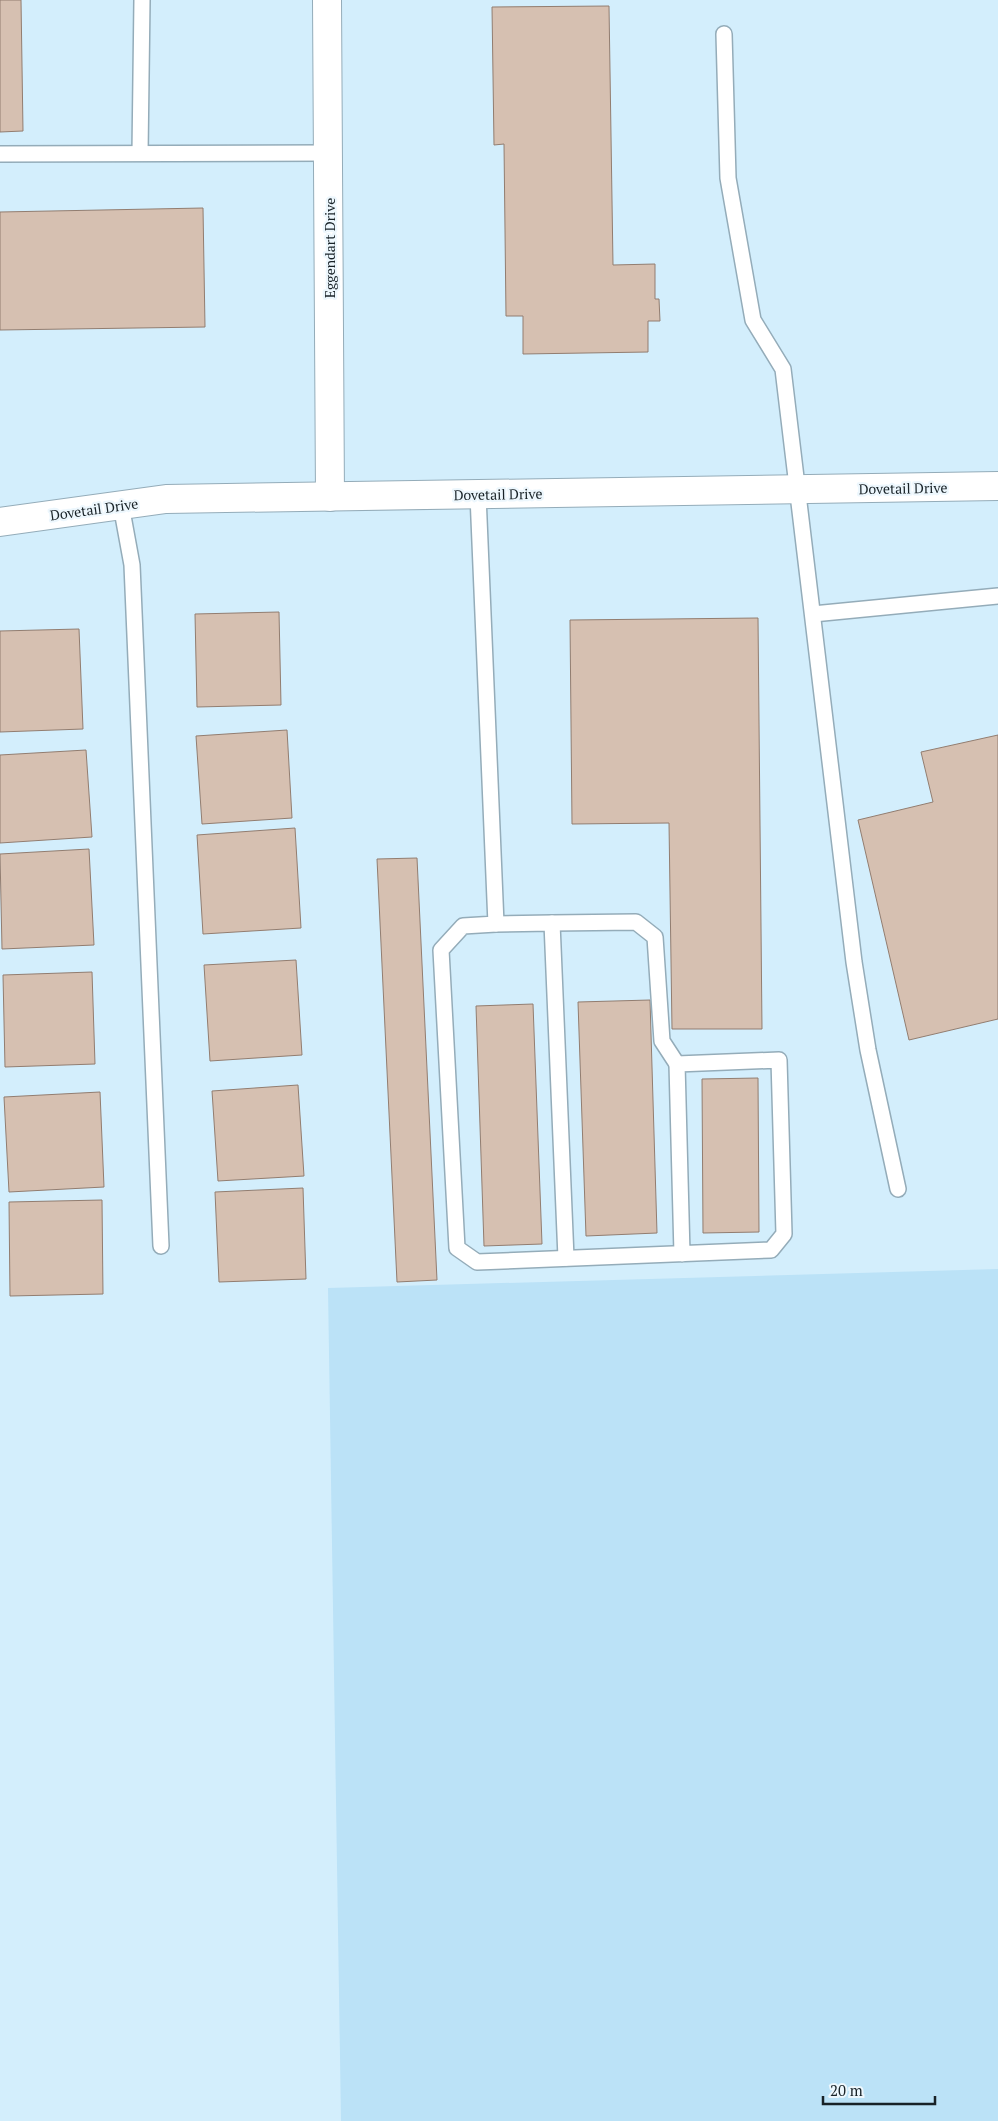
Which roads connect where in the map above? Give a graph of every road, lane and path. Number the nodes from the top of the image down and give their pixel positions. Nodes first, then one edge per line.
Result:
1 (142, 0) edge
2 (327, 0) edge
3 (724, 34) dead end
4 (328, 153) junction
5 (0, 154) edge
6 (140, 154) junction
7 (998, 486) edge
8 (799, 490) junction
9 (478, 495) junction
10 (330, 497) junction
11 (121, 505) junction
12 (0, 522) edge
13 (998, 596) edge
14 (814, 614) junction
15 (552, 923) junction
16 (496, 924) junction
17 (677, 1064) junction
18 (898, 1189) dead end
19 (160, 1246) dead end
20 (682, 1254) junction
21 (566, 1258) junction

1 - 6 lane
2 - 4 street, Eggendart Drive
3 - 8 lane
4 - 6 lane
4 - 10 street, Eggendart Drive
5 - 6 lane
7 - 8 street, Dovetail Drive
8 - 9 street, Dovetail Drive
8 - 14 lane
9 - 10 street, Dovetail Drive
9 - 16 lane
10 - 11 street, Dovetail Drive
11 - 12 street, Dovetail Drive
11 - 19 lane
13 - 14 lane
14 - 18 lane
15 - 16 lane
15 - 17 lane
15 - 21 lane
16 - 21 lane
17 - 20 lane
17 - 20 lane
20 - 21 lane

